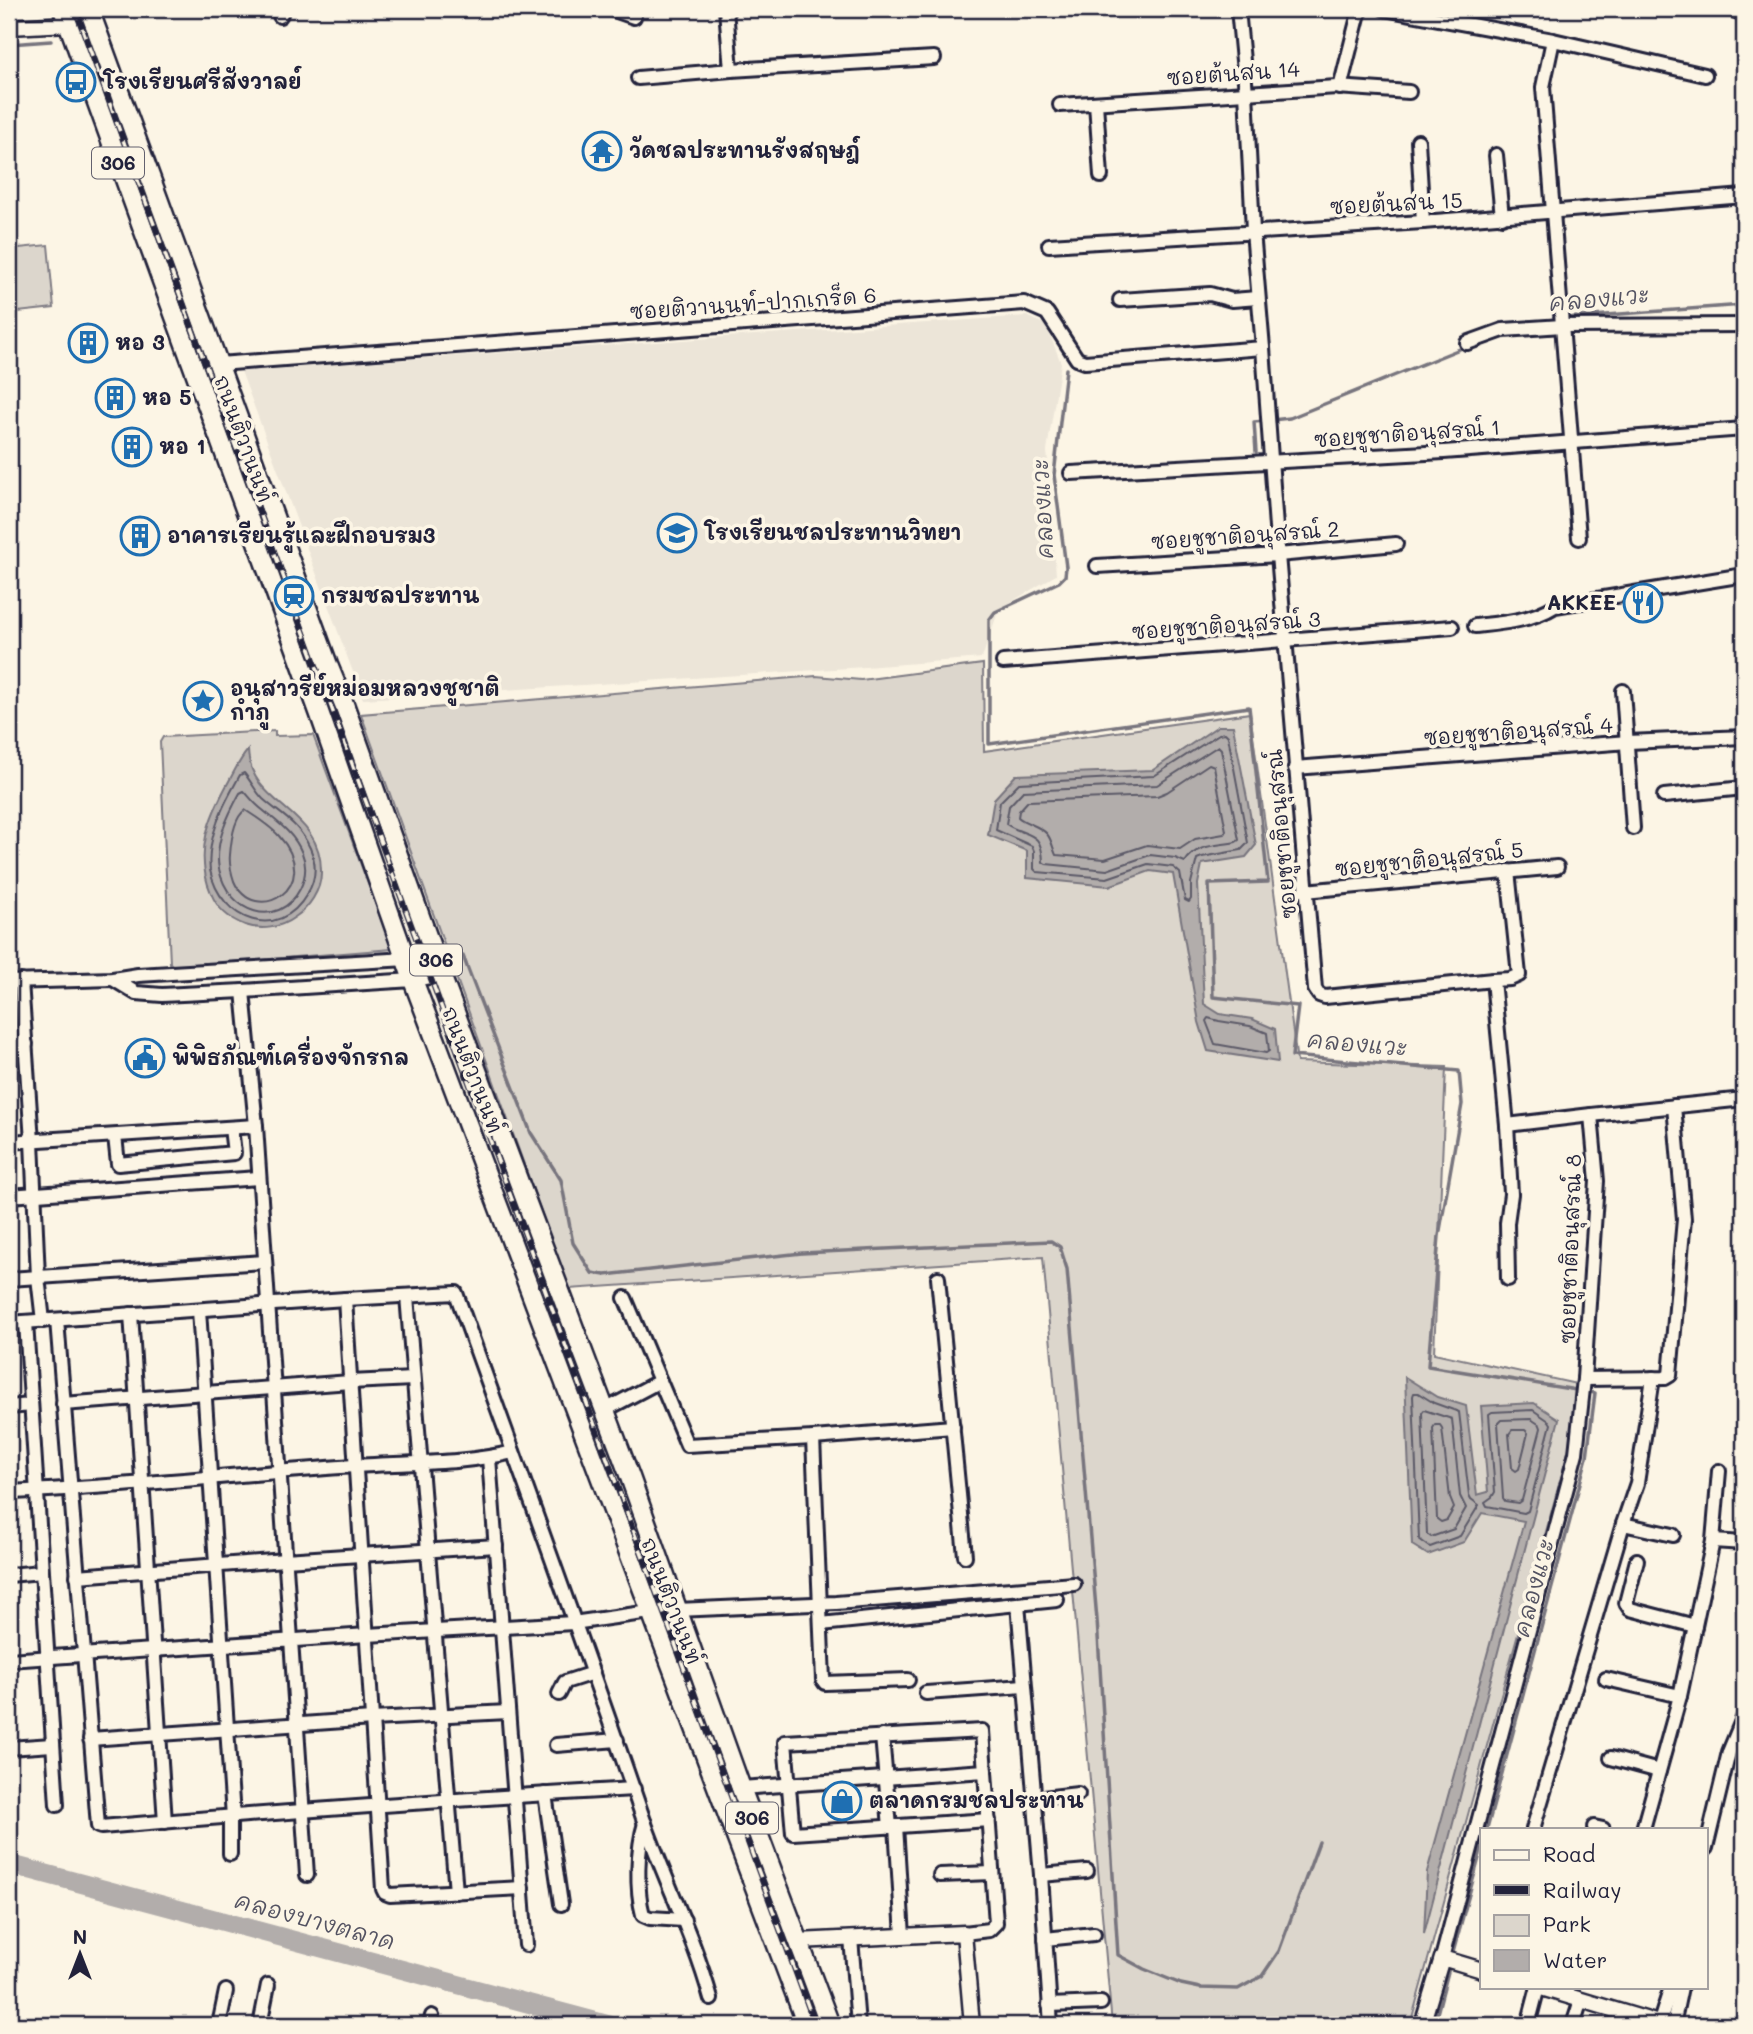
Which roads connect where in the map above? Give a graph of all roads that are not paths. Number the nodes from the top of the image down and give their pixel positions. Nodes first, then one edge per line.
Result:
1 (89, 9) edge
2 (611, 9) edge
3 (726, 9) edge
4 (1238, 9) edge
5 (1360, 9) edge
6 (1384, 9) edge
7 (1731, 9) edge
8 (1744, 14) edge
9 (66, 17) edge
10 (634, 17) dead end
11 (9, 27) edge
12 (1553, 40) junction
13 (934, 58) dead end
14 (731, 70) junction
15 (1705, 75) dead end
16 (638, 78) dead end
17 (1340, 88) junction
18 (1245, 92) junction
19 (1409, 92) dead end
20 (1096, 103) junction
21 (1060, 105) dead end
22 (1418, 141) dead end
23 (1496, 155) dead end
24 (146, 166) junction
25 (121, 171) junction
26 (1101, 176) dead end
27 (1744, 196) edge
28 (1554, 213) junction
29 (1502, 217) junction
30 (1423, 222) junction
31 (1253, 231) junction
32 (1049, 245) dead end
33 (1258, 298) junction
34 (1120, 300) dead end
35 (198, 309) junction
36 (175, 317) junction
37 (1562, 325) junction
38 (1744, 325) edge
39 (1467, 343) dead end
40 (1263, 348) junction
41 (219, 364) junction
42 (1744, 429) edge
43 (1571, 441) junction
44 (1272, 463) junction
45 (1072, 473) dead end
46 (1579, 538) dead end
47 (1396, 544) dead end
48 (1278, 555) junction
49 (1097, 566) dead end
50 (1744, 575) edge
51 (1475, 626) dead end
52 (1452, 627) dead end
53 (1285, 641) junction
54 (1003, 662) dead end
55 (1623, 691) dead end
56 (1744, 737) edge
57 (1628, 742) junction
58 (1295, 768) junction
59 (1744, 788) edge
60 (1664, 796) dead end
61 (1633, 828) dead end
62 (1557, 867) dead end
63 (1508, 871) junction
64 (1305, 891) junction
65 (435, 956) junction
66 (407, 959) junction
67 (291, 965) junction
68 (441, 975) junction
69 (113, 979) junction
70 (413, 980) junction
71 (1493, 980) junction
72 (15, 981) edge
73 (293, 988) junction
74 (243, 991) junction
75 (26, 1044) junction
76 (9, 1045) edge
77 (1744, 1099) edge
78 (1674, 1106) junction
79 (1591, 1115) junction
80 (1507, 1125) junction
81 (256, 1126) junction
82 (231, 1128) junction
83 (116, 1136) junction
84 (32, 1141) junction
85 (9, 1142) edge
86 (258, 1178) junction
87 (34, 1194) junction
88 (9, 1196) edge
89 (265, 1262) junction
90 (38, 1277) junction
91 (938, 1278) dead end
92 (9, 1279) edge
93 (1508, 1279) dead end
94 (407, 1296) junction
95 (625, 1298) dead end
96 (345, 1299) junction
97 (268, 1305) junction
98 (199, 1310) junction
99 (131, 1314) junction
100 (57, 1320) junction
101 (43, 1321) junction
102 (26, 1322) junction
103 (9, 1323) edge
104 (1653, 1378) junction
105 (413, 1379) junction
106 (660, 1381) junction
107 (350, 1382) junction
108 (1584, 1387) junction
109 (274, 1388) junction
110 (204, 1394) junction
111 (137, 1398) junction
112 (63, 1404) junction
113 (31, 1405) junction
114 (9, 1407) edge
115 (605, 1410) junction
116 (953, 1427) junction
117 (813, 1438) junction
118 (513, 1452) junction
119 (489, 1458) junction
120 (420, 1463) junction
121 (355, 1466) junction
122 (1719, 1471) dead end
123 (279, 1472) junction
124 (210, 1478) junction
125 (142, 1482) junction
126 (70, 1488) junction
127 (36, 1490) junction
128 (9, 1492) edge
129 (1623, 1524) junction
130 (1673, 1535) dead end
131 (1713, 1541) junction
132 (1744, 1544) edge
133 (496, 1546) junction
134 (428, 1551) junction
135 (361, 1554) junction
136 (965, 1556) dead end
137 (285, 1560) junction
138 (1637, 1560) dead end
139 (216, 1566) junction
140 (148, 1570) junction
141 (41, 1572) junction
142 (9, 1575) edge
143 (77, 1576) junction
144 (1074, 1584) dead end
145 (1057, 1600) dead end
146 (821, 1603) junction
147 (1018, 1604) junction
148 (677, 1609) junction
149 (650, 1612) junction
150 (573, 1623) junction
151 (821, 1624) junction
152 (1695, 1626) junction
153 (502, 1628) junction
154 (435, 1632) junction
155 (367, 1635) junction
156 (291, 1641) junction
157 (222, 1646) junction
158 (153, 1650) junction
159 (83, 1655) junction
160 (47, 1657) junction
161 (9, 1660) edge
162 (593, 1673) junction
163 (1606, 1679) dead end
164 (908, 1680) dead end
165 (1024, 1686) junction
166 (926, 1693) dead end
167 (559, 1694) dead end
168 (1680, 1696) junction
169 (508, 1712) junction
170 (441, 1716) junction
171 (1744, 1716) edge
172 (372, 1719) junction
173 (297, 1725) junction
174 (227, 1730) junction
175 (159, 1734) junction
176 (881, 1736) junction
177 (90, 1739) junction
178 (617, 1740) junction
179 (52, 1745) junction
180 (556, 1745) dead end
181 (9, 1748) edge
182 (1611, 1758) dead end
183 (985, 1771) junction
184 (1659, 1771) junction
185 (886, 1778) junction
186 (790, 1785) junction
187 (741, 1788) junction
188 (634, 1789) junction
189 (545, 1794) junction
190 (1078, 1794) dead end
191 (515, 1796) junction
192 (1034, 1799) junction
193 (448, 1801) junction
194 (377, 1804) junction
195 (57, 1805) dead end
196 (303, 1811) junction
197 (232, 1817) junction
198 (989, 1820) junction
199 (165, 1822) junction
200 (645, 1823) junction
201 (893, 1826) junction
202 (1481, 1828) edge
203 (1533, 1828) edge
204 (1643, 1828) edge
205 (1480, 1832) edge
206 (1708, 1840) edge
207 (230, 1854) dead end
208 (1087, 1871) dead end
209 (992, 1873) junction
210 (307, 1875) dead end
211 (940, 1875) dead end
212 (1041, 1875) junction
213 (522, 1888) junction
214 (456, 1892) junction
215 (561, 1904) dead end
216 (684, 1920) junction
217 (964, 1933) junction
218 (1094, 1934) dead end
219 (903, 1936) junction
220 (851, 1938) junction
221 (1045, 1939) junction
222 (798, 1941) junction
223 (526, 1945) dead end
224 (1448, 1959) junction
225 (1480, 1969) edge
226 (268, 1985) dead end
227 (1538, 1988) edge
228 (1541, 1988) edge
229 (1671, 1988) edge
230 (1681, 1988) edge
231 (226, 1991) dead end
232 (711, 1999) dead end
233 (1581, 2000) junction
234 (1101, 2003) dead end
235 (1049, 2005) junction
236 (219, 2025) edge
237 (260, 2025) edge
238 (807, 2025) edge
239 (830, 2025) edge
240 (858, 2025) edge
241 (972, 2025) edge
242 (1051, 2025) edge
243 (1422, 2025) edge
244 (1528, 2025) edge
245 (1573, 2025) edge
246 (1664, 2025) edge

1 - 24 main road, ถนนติวานนท์ / 306
2 - 10 street
3 - 14 street
4 - 18 street, ซอยชูชาติอนุสรณ์
5 - 17 street
6 - 12 street
7 - 8 street
9 - 11 street
9 - 25 main road, ถนนติวานนท์ / 306
12 - 15 street
12 - 28 street
13 - 14 street
14 - 16 street
17 - 18 street, ซอยต้นสน 14
17 - 19 street, ซอยต้นสน 14
18 - 20 street, ซอยต้นสน 14
18 - 31 street, ซอยชูชาติอนุสรณ์
20 - 21 street, ซอยต้นสน 14
20 - 26 street
22 - 30 street
23 - 29 street
24 - 25 main road
24 - 35 main road, ถนนติวานนท์ / 306
25 - 36 main road, ถนนติวานนท์ / 306
27 - 28 street, ซอยต้นสน 15
28 - 29 street, ซอยต้นสน 15
28 - 37 street
29 - 30 street, ซอยต้นสน 15
30 - 31 street, ซอยต้นสน 15
31 - 32 street, ซอยต้นสน 15
31 - 33 street, ซอยชูชาติอนุสรณ์
33 - 34 street
33 - 40 street, ซอยชูชาติอนุสรณ์
35 - 36 main road
35 - 41 main road, ถนนติวานนท์ / 306
36 - 66 main road, ถนนติวานนท์ / 306
37 - 38 street
37 - 39 street
37 - 43 street
40 - 41 street, ซอยติวานนท์-ปากเกร็ด 6
40 - 44 street, ซอยชูชาติอนุสรณ์
41 - 65 main road, ถนนติวานนท์ / 306
42 - 43 street, ซอยชูชาติอนุสรณ์ 1
43 - 44 street, ซอยชูชาติอนุสรณ์ 1
43 - 46 street
44 - 45 street, ซอยชูชาติอนุสรณ์ 1
44 - 48 street, ซอยชูชาติอนุสรณ์
47 - 48 street, ซอยชูชาติอนุสรณ์ 2
48 - 49 street, ซอยชูชาติอนุสรณ์ 2
48 - 53 street, ซอยชูชาติอนุสรณ์
50 - 51 street
52 - 53 street, ซอยชูชาติอนุสรณ์ 3
53 - 54 street, ซอยชูชาติอนุสรณ์ 3
53 - 58 street, ซอยชูชาติอนุสรณ์
55 - 57 street
56 - 57 street, ซอยชูชาติอนุสรณ์ 4
57 - 58 street, ซอยชูชาติอนุสรณ์ 4
57 - 61 street
58 - 64 street, ซอยชูชาติอนุสรณ์
59 - 60 street
62 - 63 street, ซอยชูชาติอนุสรณ์ 5
63 - 64 street, ซอยชูชาติอนุสรณ์ 5
63 - 71 street
64 - 71 street, ซอยชูชาติอนุสรณ์
65 - 66 street
65 - 68 main road, ถนนติวานนท์ / 306
66 - 67 street
66 - 70 main road, ถนนติวานนท์ / 306
67 - 69 street
67 - 73 street
68 - 70 street
68 - 115 main road, ถนนติวานนท์ / 306
69 - 72 street
69 - 74 street
70 - 73 street
70 - 149 main road, ถนนติวานนท์ / 306
71 - 80 street
72 - 75 street
73 - 74 street
74 - 81 street
75 - 76 street
75 - 84 street
77 - 78 street
78 - 79 street
78 - 104 street
79 - 80 street
79 - 108 street, ซอยชูชาติอนุสรณ์ 8
80 - 93 street
81 - 82 street
81 - 86 street
82 - 83 street
82 - 83 street
83 - 84 street
84 - 85 street
84 - 87 street
86 - 87 street
86 - 89 street
87 - 88 street
87 - 90 street
89 - 90 street
89 - 97 street
90 - 92 street
90 - 101 street
91 - 116 street
94 - 96 street
94 - 105 street
94 - 118 street
95 - 106 street
96 - 97 street
96 - 107 street
97 - 98 street
97 - 109 street
98 - 99 street
98 - 110 street
99 - 100 street
99 - 111 street
100 - 101 street
100 - 112 street
101 - 102 street
102 - 103 street
102 - 113 street
104 - 108 street
104 - 129 street
105 - 107 street
105 - 120 street
106 - 115 street
106 - 117 street
107 - 109 street
107 - 121 street
108 - 202 street, ซอยชูชาติอนุสรณ์ 8
109 - 110 street
109 - 123 street
110 - 111 street
110 - 124 street
111 - 112 street
111 - 125 street
112 - 126 street
113 - 114 street
113 - 127 street
115 - 148 main road, ถนนติวานนท์ / 306
116 - 117 street
116 - 136 street
117 - 146 street
118 - 119 street
118 - 150 street
119 - 120 street
119 - 133 street
120 - 121 street
120 - 134 street
121 - 123 street
121 - 135 street
122 - 131 street
123 - 124 street
123 - 137 street
124 - 125 street
124 - 139 street
125 - 126 street
125 - 140 street
126 - 127 street
126 - 143 street
127 - 128 street
127 - 141 street
129 - 130 street
129 - 203 street
131 - 132 street
131 - 152 street
133 - 134 street
133 - 153 street
134 - 135 street
134 - 154 street
135 - 137 street
135 - 155 street
137 - 139 street
137 - 156 street
138 - 152 street
139 - 140 street
139 - 157 street
140 - 143 street
140 - 158 street
141 - 142 street
141 - 160 street
143 - 159 street
144 - 146 street
145 - 147 street
146 - 148 street
146 - 151 street
147 - 151 street
147 - 165 street
148 - 149 main road
148 - 187 main road, ถนนติวานนท์ / 306
149 - 150 street
149 - 238 main road, ถนนติวานนท์ / 306
150 - 153 street
150 - 162 street
151 - 164 street
152 - 168 street
153 - 154 street
153 - 169 street
154 - 155 street
154 - 170 street
155 - 156 street
155 - 172 street
156 - 157 street
156 - 173 street
157 - 158 street
157 - 174 street
158 - 159 street
158 - 175 street
159 - 160 street
159 - 177 street
160 - 161 street
160 - 179 street
162 - 167 street
162 - 178 street
163 - 168 street
165 - 166 street
165 - 192 street
168 - 184 street
169 - 170 street
169 - 191 street
170 - 172 street
170 - 193 street
171 - 206 street
172 - 173 street
172 - 194 street
173 - 174 street
173 - 196 street
174 - 175 street
174 - 197 street
175 - 177 street
175 - 199 street
176 - 183 street
176 - 185 street
176 - 186 street
177 - 199 street
178 - 180 street
178 - 188 street
179 - 181 street
179 - 195 street
182 - 184 street
183 - 185 street
183 - 198 street
184 - 204 street
185 - 186 street
185 - 201 street
186 - 187 street
186 - 201 street
187 - 222 main road, ถนนติวานนท์ / 306
188 - 189 street
188 - 200 street
189 - 191 street
189 - 215 street
190 - 192 street
191 - 193 street
191 - 213 street
192 - 212 street
193 - 194 street
193 - 214 street
194 - 196 street
194 - 214 street
196 - 197 street
196 - 210 street
197 - 199 street
197 - 207 street
198 - 201 street
198 - 209 street
200 - 216 street
200 - 216 street
201 - 219 street
205 - 224 street, ซอยชูชาติอนุสรณ์ 8
208 - 212 street
209 - 211 street
209 - 217 street
212 - 221 street
213 - 214 street
213 - 223 street
216 - 232 street
217 - 219 street
217 - 241 street
218 - 221 street
219 - 220 street
220 - 222 street
220 - 240 street
221 - 235 street
222 - 239 main road, ถนนติวานนท์ / 306
224 - 225 street
224 - 243 street
226 - 237 street
227 - 244 street
228 - 233 street
229 - 246 street
230 - 246 street
231 - 236 street
233 - 245 street
233 - 246 street
234 - 235 street
235 - 242 street

